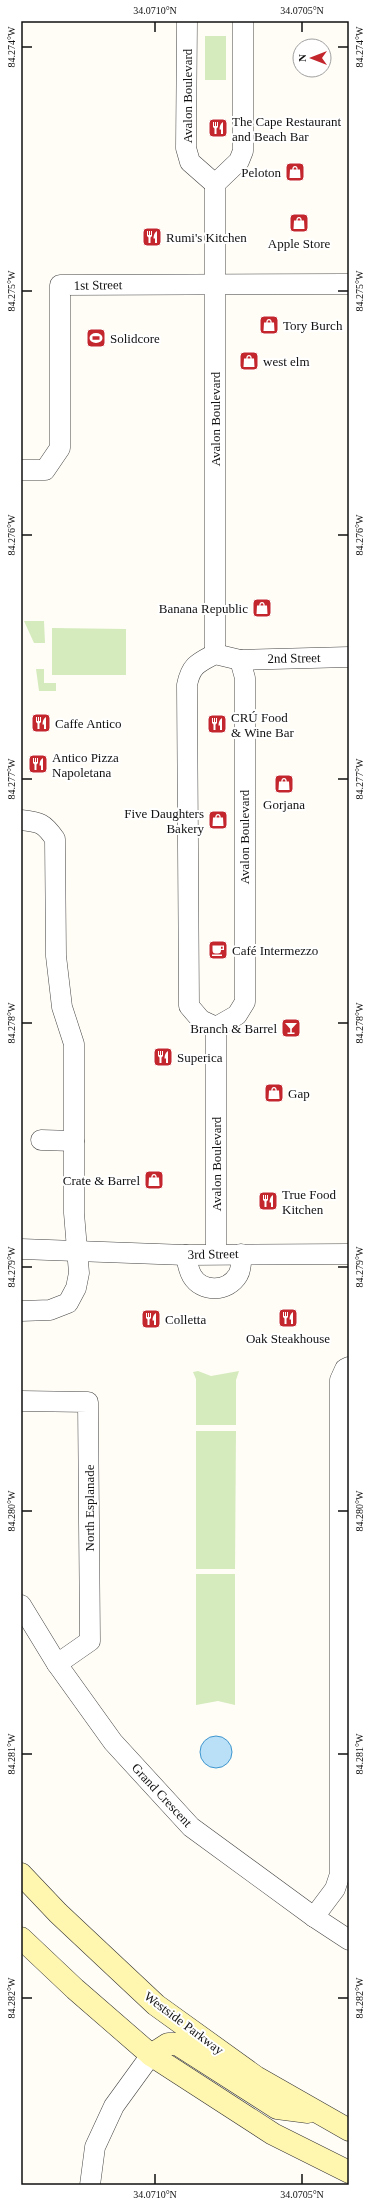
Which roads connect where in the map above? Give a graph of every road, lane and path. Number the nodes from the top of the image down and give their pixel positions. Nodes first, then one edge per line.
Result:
1 (187, 21) edge
2 (243, 21) edge
3 (215, 184) junction
4 (215, 283) junction
5 (349, 284) edge
6 (21, 470) edge
7 (215, 654) junction
8 (349, 657) edge
9 (240, 660) junction
10 (21, 820) edge
11 (216, 1027) junction
12 (41, 1140) dead end
13 (74, 1141) junction
14 (21, 1249) edge
15 (78, 1251) junction
16 (216, 1254) junction
17 (241, 1254) junction
18 (349, 1254) edge
19 (186, 1255) junction
20 (21, 1311) edge
21 (349, 1367) edge
22 (21, 1401) edge
23 (21, 1605) edge
24 (57, 1664) junction
25 (21, 1874) edge
26 (314, 1917) junction
27 (21, 1938) edge
28 (349, 1940) edge
29 (151, 2055) junction
30 (321, 2114) junction
31 (349, 2130) edge
32 (349, 2172) edge
33 (90, 2185) edge

1 - 3 street, Avalon Boulevard
2 - 3 street
3 - 4 street, Avalon Boulevard
4 - 5 street, 1st Street
4 - 6 street, 1st Street
4 - 7 street, Avalon Boulevard
7 - 9 street
7 - 11 street
8 - 9 street, 2nd Street
9 - 11 street, Avalon Boulevard
10 - 13 street
11 - 16 street, Avalon Boulevard
12 - 13 street
13 - 15 street
14 - 15 street, 3rd Street
15 - 19 street, 3rd Street
15 - 20 street
16 - 17 street, 3rd Street
16 - 19 street, 3rd Street
17 - 18 street, 3rd Street
17 - 19 street
21 - 26 street
22 - 24 street, North Esplanade
23 - 24 street, Grand Crescent
24 - 26 street, Grand Crescent
25 - 30 main road, Westside Parkway
26 - 28 street, Grand Crescent
27 - 29 main road
29 - 30 main road
29 - 32 main road
29 - 33 street
30 - 31 main road, Westside Parkway

